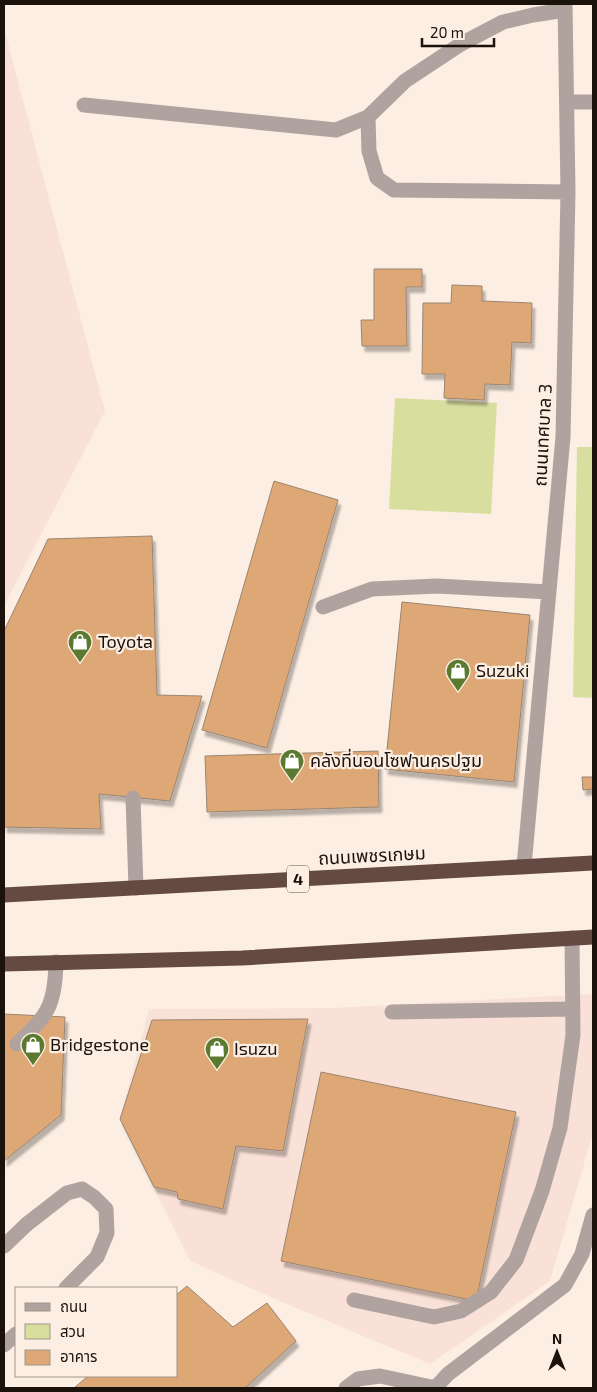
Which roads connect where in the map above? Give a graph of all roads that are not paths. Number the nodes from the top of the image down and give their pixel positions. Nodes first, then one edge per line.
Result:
1 (565, 7) edge
2 (566, 102) junction
3 (593, 102) edge
4 (84, 106) dead end
5 (368, 117) junction
6 (568, 192) junction
7 (549, 592) junction
8 (323, 607) dead end
9 (133, 798) dead end
10 (593, 863) edge
11 (524, 866) junction
12 (136, 888) junction
13 (4, 895) edge
14 (593, 937) edge
15 (572, 938) junction
16 (56, 962) junction
17 (4, 964) edge
18 (572, 1009) junction
19 (392, 1012) dead end
20 (17, 1044) dead end
21 (593, 1214) edge
22 (4, 1246) edge
23 (67, 1287) edge
24 (354, 1300) dead end
25 (15, 1335) edge
26 (4, 1345) edge
27 (346, 1388) edge
28 (435, 1388) edge

1 - 2 street, ถนนเทศบาล 3
1 - 5 street
2 - 3 street
2 - 6 street, ถนนเทศบาล 3
4 - 5 street
5 - 6 street
6 - 7 street, ถนนเทศบาล 3
7 - 8 street
7 - 11 street, ถนนเทศบาล 3
9 - 12 street
10 - 11 highway, ถนนเพชรเกษม / 4
11 - 12 highway, ถนนเพชรเกษม / 4
12 - 13 highway, ถนนเพชรเกษม / 4
14 - 15 highway
15 - 16 highway
15 - 18 street
16 - 17 highway
16 - 20 street
18 - 19 street
18 - 24 street
21 - 28 street
22 - 23 street
25 - 26 street
27 - 28 street

